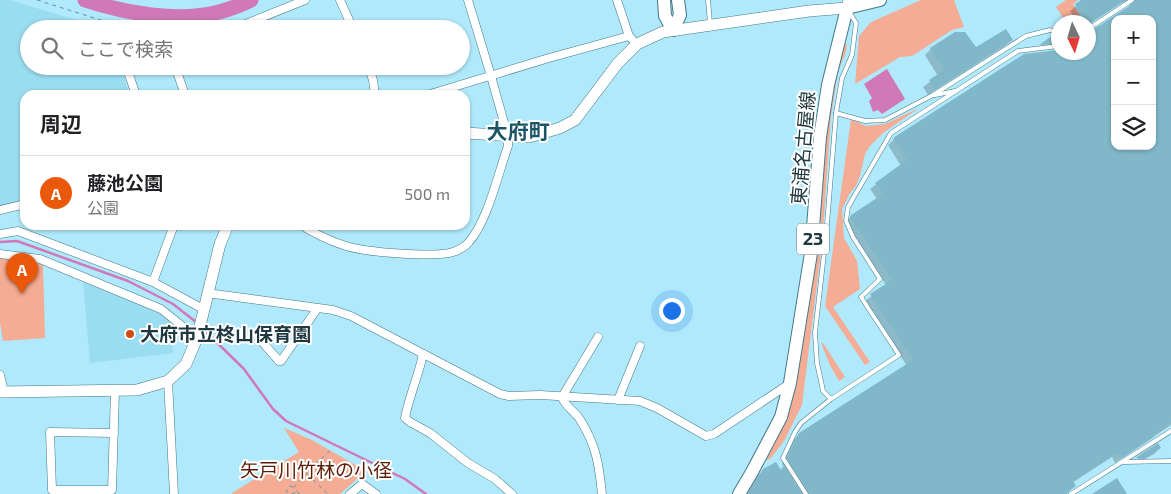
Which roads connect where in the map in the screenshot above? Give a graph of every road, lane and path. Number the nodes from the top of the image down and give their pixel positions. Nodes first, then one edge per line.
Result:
1 (37, 0) edge
2 (48, 0) edge
3 (305, 0) edge
4 (340, 0) edge
5 (468, 0) edge
6 (617, 0) edge
7 (664, 0) edge
8 (678, 0) edge
9 (708, 0) edge
10 (880, 0) edge
11 (1132, 0) edge
12 (47, 4) junction
13 (848, 4) edge
14 (103, 20) edge
15 (256, 20) edge
16 (349, 20) edge
17 (1096, 23) edge
18 (710, 25) junction
19 (673, 30) junction
20 (1051, 30) edge
21 (633, 40) junction
22 (1051, 47) edge
23 (129, 75) edge
24 (178, 75) edge
25 (371, 75) edge
26 (491, 76) junction
27 (134, 90) edge
28 (183, 90) edge
29 (374, 90) edge
30 (444, 90) edge
31 (957, 90) junction
32 (933, 95) junction
33 (836, 113) junction
34 (470, 133) edge
35 (508, 137) junction
36 (20, 205) edge
37 (0, 210) edge
38 (172, 230) edge
39 (226, 230) edge
40 (309, 230) edge
41 (0, 234) edge
42 (0, 254) edge
43 (153, 282) junction
44 (207, 293) junction
45 (317, 309) junction
46 (203, 315) junction
47 (198, 335) junction
48 (256, 335) dead end
49 (598, 337) dead end
50 (640, 346) dead end
51 (423, 354) junction
52 (0, 375) edge
53 (168, 382) junction
54 (790, 383) junction
55 (115, 391) junction
56 (2, 392) edge
57 (562, 396) junction
58 (831, 399) junction
59 (618, 400) junction
60 (1171, 431) edge
61 (114, 433) junction
62 (332, 449) dead end
63 (1171, 461) edge
64 (1121, 462) junction
65 (306, 474) junction
66 (294, 487) junction
67 (298, 493) edge
68 (174, 494) edge
69 (328, 494) edge
70 (350, 494) edge
71 (376, 494) edge
72 (512, 494) edge
73 (602, 494) edge
74 (739, 494) edge
75 (806, 494) edge
76 (1071, 494) edge

1 - 12 path
2 - 12 path
3 - 15 street
4 - 16 street
5 - 26 street
6 - 21 street
7 - 19 main road
8 - 19 main road
9 - 18 lane
10 - 13 main road
11 - 17 lane
12 - 14 path
13 - 18 street
13 - 33 lane
13 - 54 main road, 東浦名古屋線 / 23
18 - 19 street
19 - 21 street
20 - 32 lane
21 - 26 street
21 - 35 street
22 - 31 lane
23 - 27 street
24 - 28 street
25 - 29 street
26 - 30 street
26 - 35 street
31 - 32 lane
31 - 58 lane
32 - 33 lane
33 - 58 lane
34 - 35 street
35 - 40 street
36 - 37 street
38 - 43 street
39 - 44 street
41 - 43 street
42 - 47 street
43 - 46 street
44 - 45 street
44 - 46 street
45 - 48 street
45 - 51 street
46 - 47 street
47 - 53 street
49 - 57 street
50 - 59 street
51 - 57 street
51 - 72 street
52 - 56 street
53 - 55 street
53 - 68 street
54 - 59 street
54 - 74 main road, 東浦名古屋線 / 23
55 - 56 street
55 - 61 street
57 - 59 street
57 - 73 street
58 - 75 lane
60 - 64 lane
61 - 61 street
62 - 65 path
63 - 64 lane
64 - 76 lane
65 - 66 path
65 - 69 path
66 - 67 path
66 - 67 path
70 - 71 street

